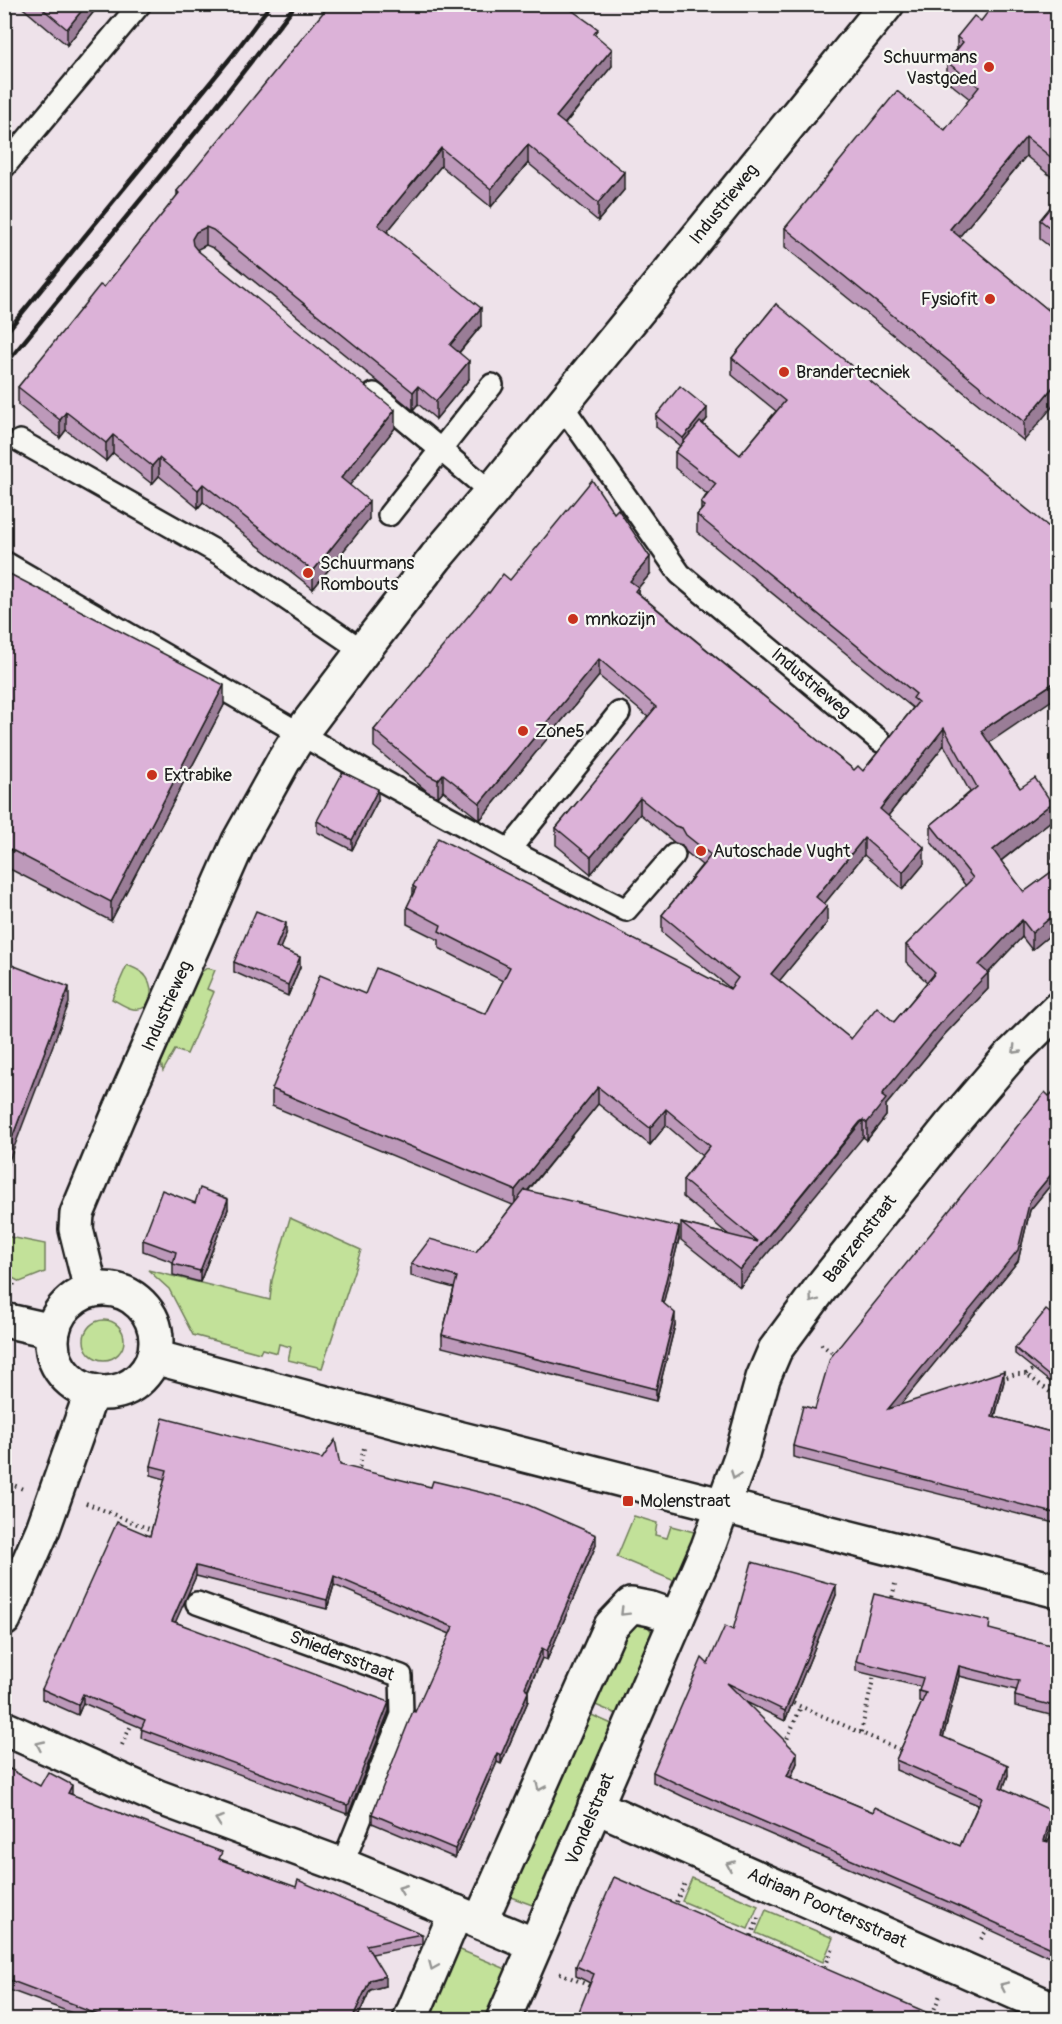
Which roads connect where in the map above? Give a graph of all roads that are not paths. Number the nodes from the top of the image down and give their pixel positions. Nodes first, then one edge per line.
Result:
1 (140, 4) edge
2 (888, 4) edge
3 (4, 167) edge
4 (360, 383) edge
5 (492, 385) dead end
6 (561, 404) junction
7 (20, 441) dead end
8 (441, 449) junction
9 (491, 492) junction
10 (389, 515) dead end
11 (4, 562) edge
12 (363, 651) junction
13 (619, 713) dead end
14 (301, 733) junction
15 (880, 741) dead end
16 (509, 850) junction
17 (675, 855) dead end
18 (1058, 1009) edge
19 (91, 1290) junction
20 (4, 1320) edge
21 (53, 1331) junction
22 (154, 1357) junction
23 (92, 1391) junction
24 (723, 1505) junction
25 (1058, 1591) edge
26 (197, 1603) dead end
27 (677, 1618) junction
28 (4, 1619) edge
29 (4, 1728) edge
30 (595, 1806) junction
31 (342, 1865) junction
32 (468, 1917) junction
33 (532, 1952) junction
34 (1058, 2011) edge
35 (410, 2019) edge
36 (503, 2019) edge

1 - 3 lane
2 - 6 street, Industrieweg
4 - 8 lane
5 - 8 lane
6 - 9 street, Industrieweg
6 - 15 lane, Industrieweg
7 - 12 lane
8 - 9 lane
8 - 10 lane
9 - 12 street, Industrieweg
11 - 14 lane
12 - 14 street, Industrieweg
13 - 16 lane
14 - 16 lane
14 - 19 street, Industrieweg
16 - 17 lane
18 -> 24 street, Baarzenstraat
19 - 21 street
19 - 22 street
20 - 21 street
21 - 23 street
22 - 23 street
22 - 24 street
23 - 28 street
24 - 25 street
24 - 27 street, Vondelstraat
26 - 31 lane, Sniedersstraat
27 - 30 street, Vondelstraat
27 -> 32 street
31 -> 29 street
30 - 33 street, Vondelstraat
34 -> 30 street, Adriaan Poortersstraat
32 -> 31 street
32 - 33 street
32 -> 35 street
33 - 36 street, Vondelstraat

